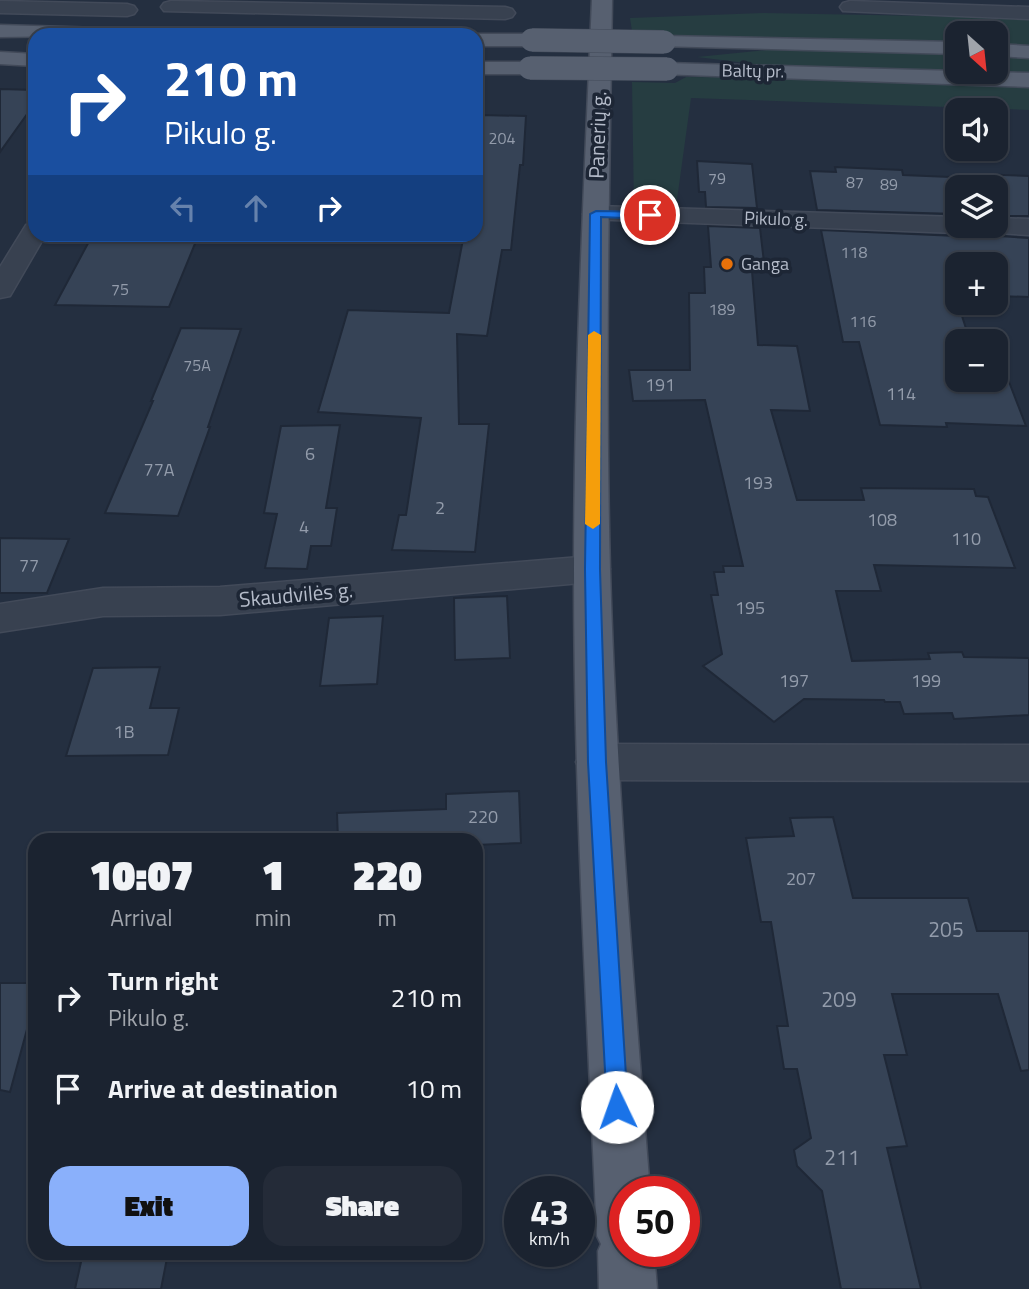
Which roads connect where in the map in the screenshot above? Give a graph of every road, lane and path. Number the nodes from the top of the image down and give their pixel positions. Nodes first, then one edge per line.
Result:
1 (602, 0) edge
2 (391, 5) edge
3 (850, 6) dead end
4 (0, 7) edge
5 (127, 10) dead end
6 (169, 10) edge
7 (505, 13) dead end
8 (1029, 13) edge
9 (0, 32) edge
10 (28, 33) edge
11 (483, 40) edge
12 (615, 41) junction
13 (945, 48) edge
14 (1008, 51) edge
15 (1029, 52) edge
16 (28, 57) edge
17 (0, 58) edge
18 (483, 68) edge
19 (616, 69) junction
20 (1029, 80) edge
21 (596, 214) junction
22 (945, 225) edge
23 (1008, 226) edge
24 (1029, 227) edge
25 (28, 242) edge
26 (0, 290) edge
27 (592, 569) junction
28 (0, 618) edge
29 (597, 762) junction
30 (1029, 762) edge
31 (621, 1176) edge
32 (627, 1267) edge
33 (628, 1289) edge

1 - 21 main road, Panerių g.
2 - 6 street
2 - 7 street
3 - 8 street
4 - 5 street
9 - 10 main road
11 - 12 main road, Baltų pr., bridge
12 - 13 main road, Baltų pr., bridge
12 - 19 main road
14 - 15 main road
16 - 17 main road
18 - 19 main road, Baltų pr., bridge
19 - 20 main road, Baltų pr., bridge
21 - 22 street, Pikulo g.
21 - 27 main road, Panerių g.
23 - 24 street
25 - 26 street
27 - 28 street, Skaudvilės g.
27 - 29 main road, Panerių g.
29 - 30 street
29 - 31 main road, Panerių g.
32 - 33 main road

